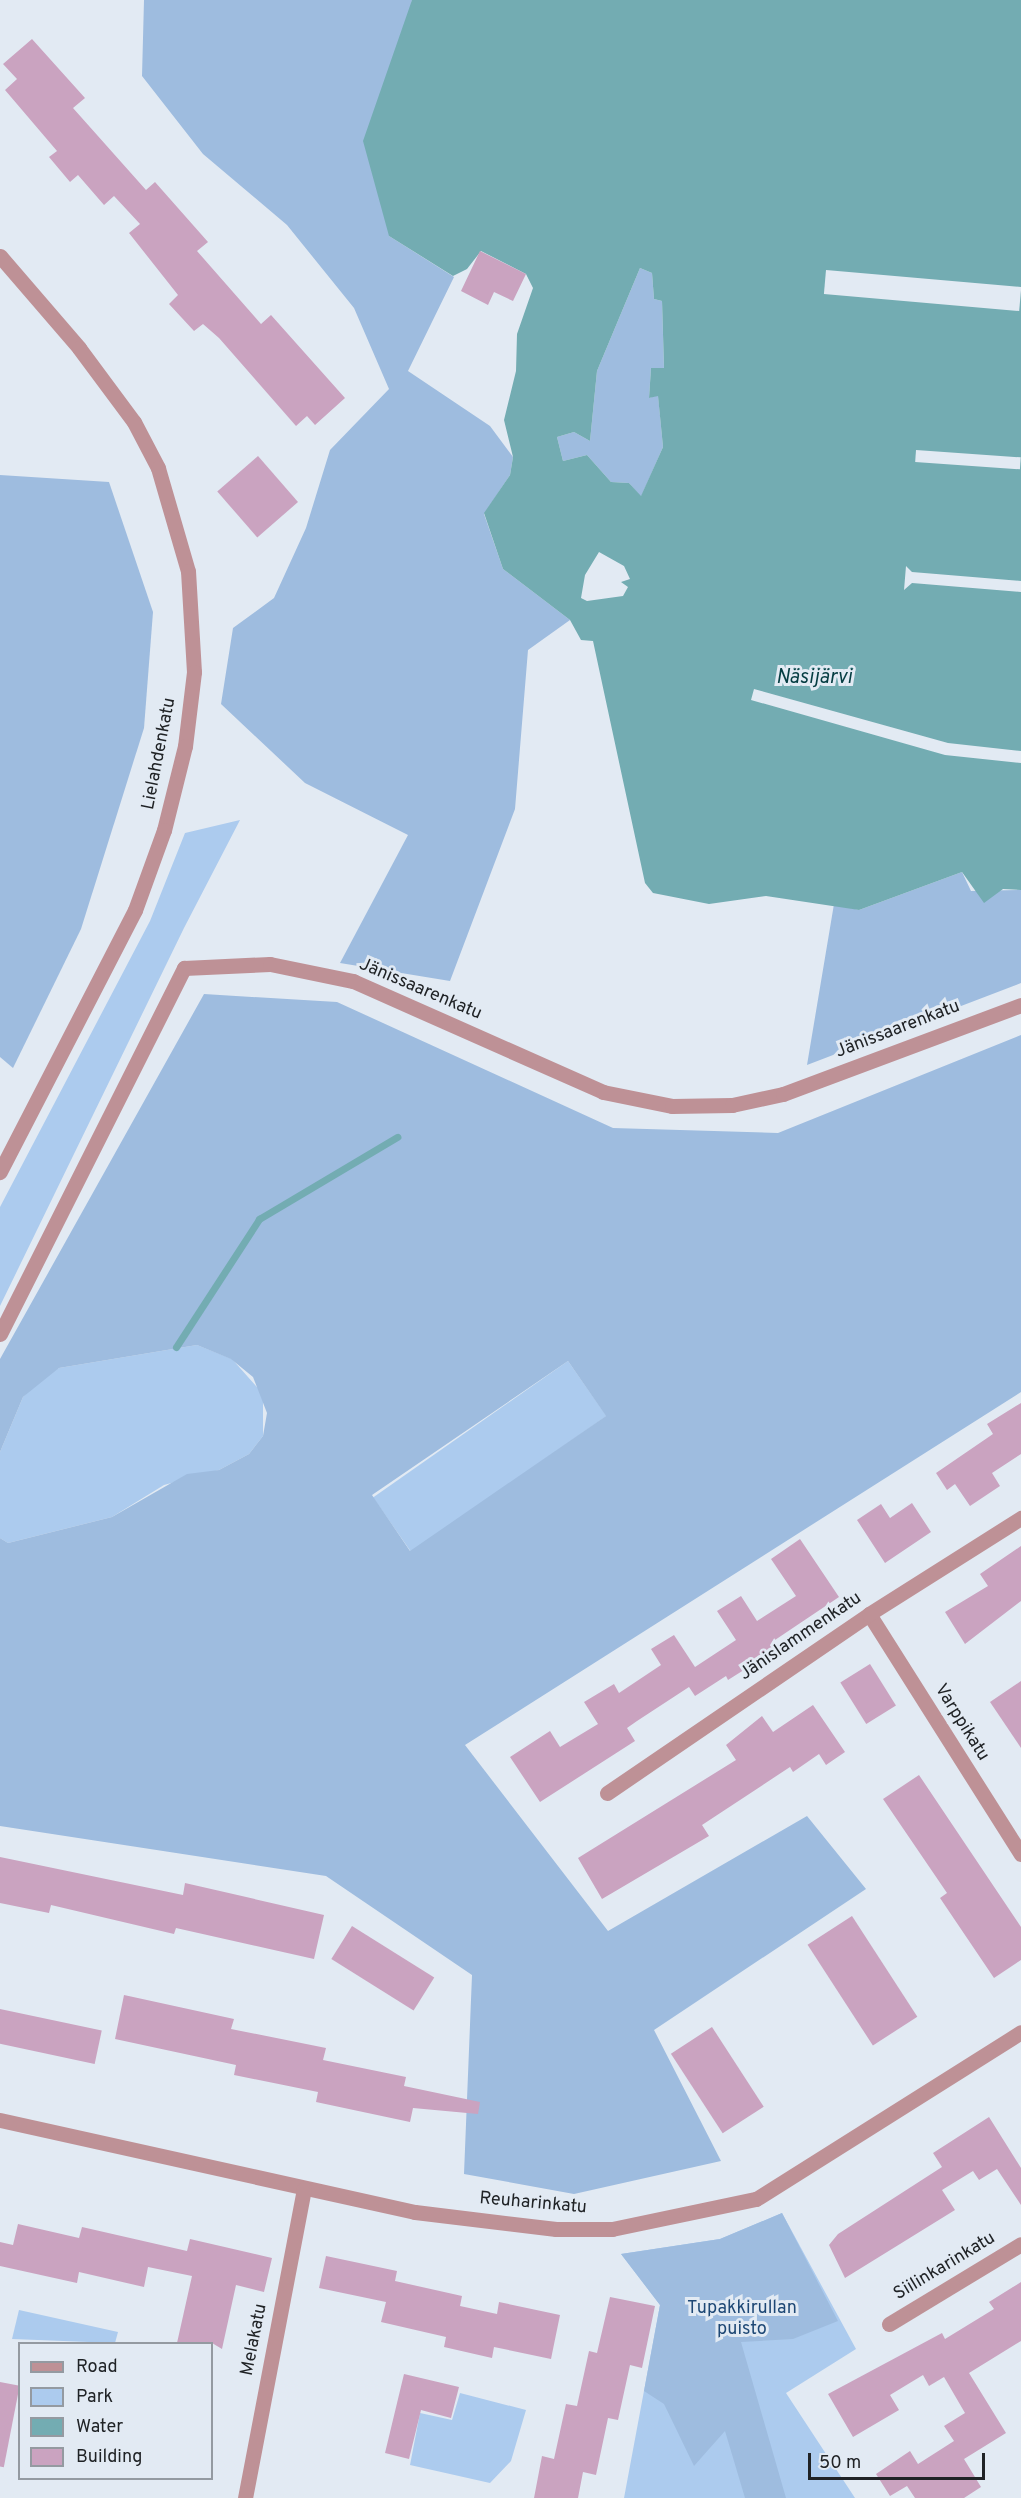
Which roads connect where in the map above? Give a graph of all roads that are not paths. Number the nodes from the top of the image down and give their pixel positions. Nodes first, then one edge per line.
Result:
1 (0, 256) edge
2 (1021, 1005) edge
3 (0, 1172) edge
4 (0, 1334) edge
5 (1021, 1518) edge
6 (869, 1614) junction
7 (607, 1793) dead end
8 (1021, 1854) edge
9 (1021, 2032) edge
10 (0, 2120) edge
11 (304, 2189) junction
12 (1021, 2244) edge
13 (889, 2324) dead end
14 (245, 2498) edge

1 - 3 street, Lielahdenkatu
2 - 4 street, Jänissaarenkatu
5 - 6 street, Jänislammenkatu
6 - 7 street, Jänislammenkatu
6 - 8 street, Varppikatu
9 - 11 street, Reuharinkatu
10 - 11 street, Reuharinkatu
11 - 14 street, Melakatu
12 - 13 street, Siilinkarinkatu

